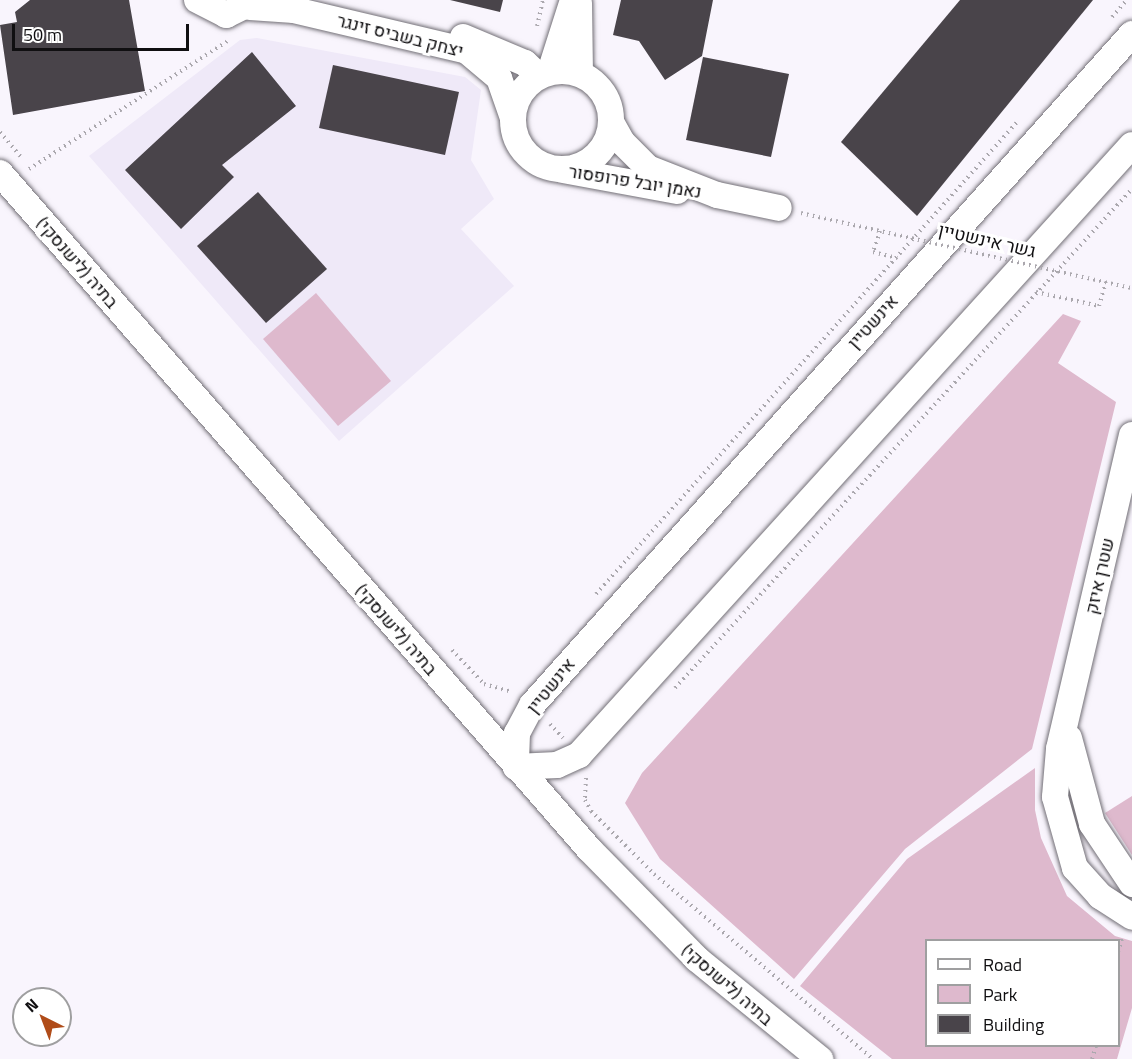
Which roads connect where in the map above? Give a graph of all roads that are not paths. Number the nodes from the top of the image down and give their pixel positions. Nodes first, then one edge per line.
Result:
1 (197, 0) edge
2 (307, 0) edge
3 (573, 0) edge
4 (579, 0) edge
5 (254, 4) edge
6 (1132, 34) edge
7 (544, 74) junction
8 (580, 74) junction
9 (513, 118) junction
10 (611, 122) junction
11 (1132, 145) edge
12 (554, 169) junction
13 (4, 178) edge
14 (717, 195) junction
15 (779, 208) road end
16 (1132, 435) edge
17 (1068, 717) junction
18 (516, 767) junction
19 (1132, 884) edge
20 (1132, 917) edge
21 (820, 1059) edge

1 - 5 street, יצחק בשביס זינגר
2 - 7 street, יצחק בשביס זינגר
3 - 7 street
4 - 8 street
5 - 9 street, יצחק בשביס זינגר
6 - 18 street, אינשטיין
7 - 8 street
7 - 9 street
8 - 10 street
9 - 12 street
10 - 12 street
10 - 14 street, נאמן יובל פרופסור
11 - 18 street
12 - 14 street, נאמן יובל פרופסור
13 - 18 street, בתיה (לישנסקי)
14 - 15 street, נאמן יובל פרופסור
16 - 17 street, שטרן איזק
17 - 19 street, שטרן איזק
17 - 20 street, שטרן איזק
18 - 21 street, בתיה (לישנסקי)

